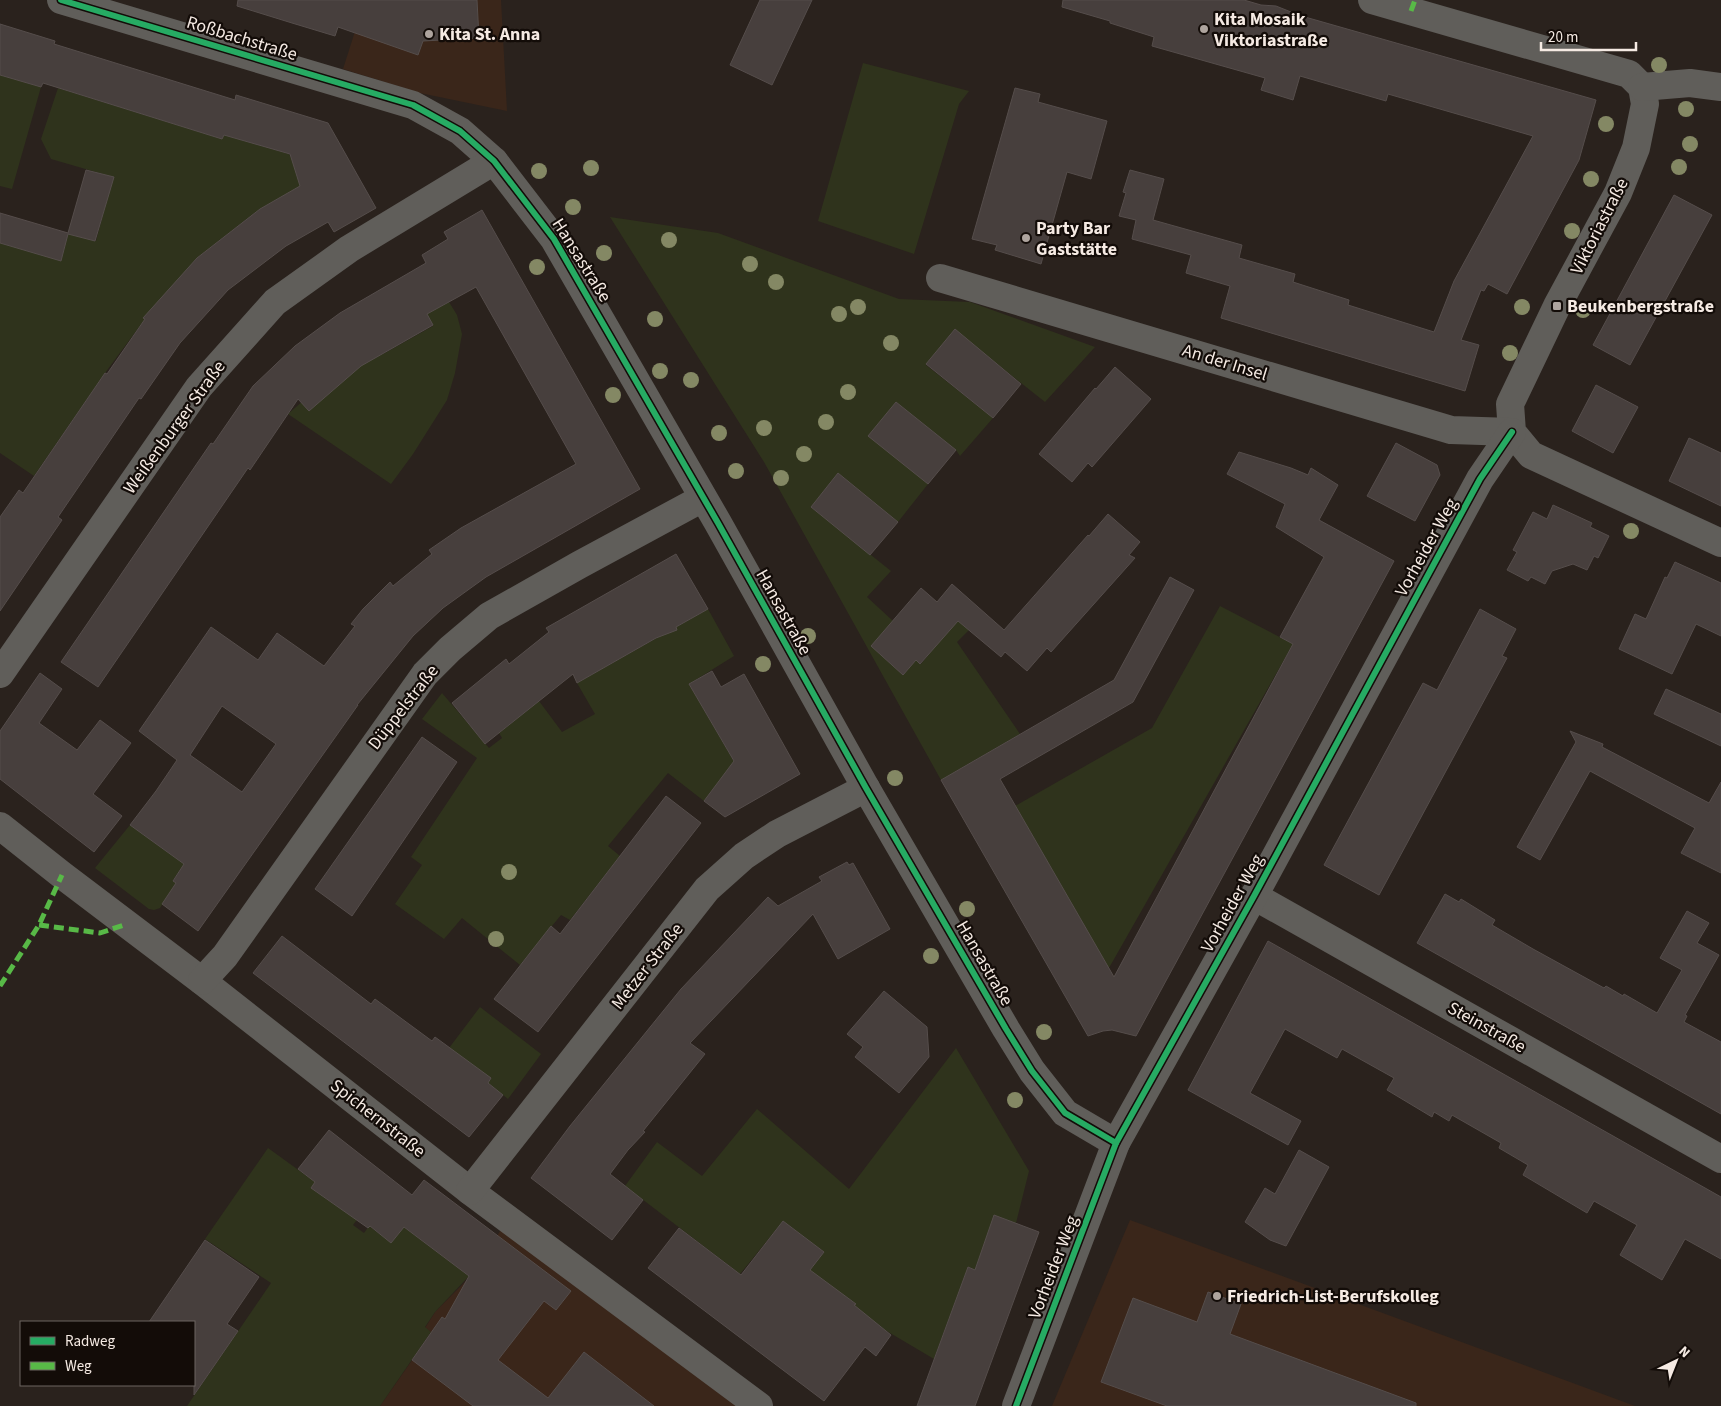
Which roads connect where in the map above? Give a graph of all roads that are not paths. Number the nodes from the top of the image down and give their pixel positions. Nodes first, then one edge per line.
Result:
1 (62, 0) edge
2 (1372, 0) edge
3 (1642, 87) junction
4 (1721, 87) edge
5 (413, 105) joint
6 (494, 161) junction
7 (940, 278) dead end
8 (1512, 432) junction
9 (703, 498) junction
10 (1721, 543) edge
11 (0, 674) edge
12 (866, 788) junction
13 (0, 826) edge
14 (1254, 896) junction
15 (202, 981) junction
16 (1116, 1143) junction
17 (1721, 1158) edge
18 (470, 1191) junction
19 (759, 1406) edge
20 (1016, 1406) edge

1 - 5 street, Roßbachstraße
2 - 3 street
3 - 4 street
3 - 8 street, Viktoriastraße
5 - 6 street, Hansastraße
6 - 9 street, Hansastraße
6 - 11 street, Weißenburger Straße
7 - 8 street, An der Insel
8 - 10 street
8 - 14 street, Vorheider Weg
9 - 12 street, Hansastraße
9 - 15 street, Düppelstraße
12 - 16 street, Hansastraße
12 - 18 street, Metzer Straße
13 - 15 street, Spichernstraße
14 - 16 street, Vorheider Weg
14 - 17 street, Steinstraße
15 - 18 street, Spichernstraße
16 - 20 street, Vorheider Weg
18 - 19 street, Spichernstraße

